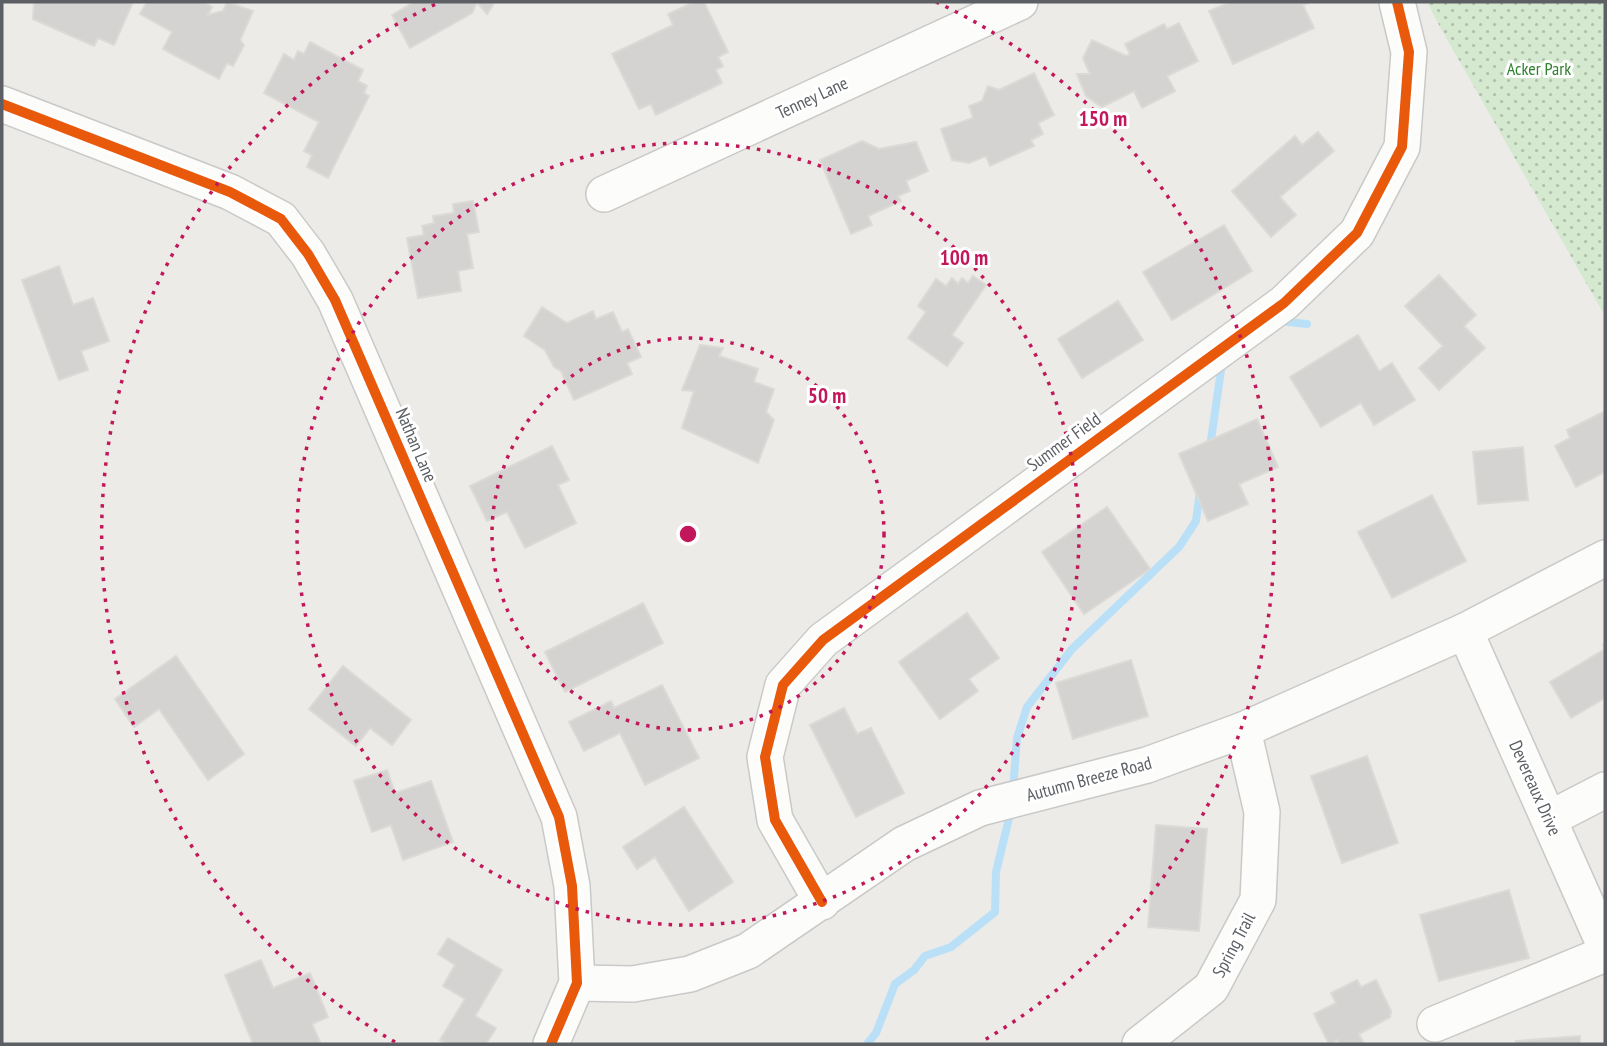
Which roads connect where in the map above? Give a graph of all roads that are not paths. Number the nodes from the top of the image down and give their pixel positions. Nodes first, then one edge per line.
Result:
1 (1020, 2) edge
2 (1397, 2) edge
3 (2, 104) edge
4 (604, 194) dead end
5 (1605, 558) edge
6 (1465, 631) junction
7 (1243, 730) junction
8 (1605, 790) edge
9 (1549, 819) junction
10 (822, 902) junction
11 (1605, 946) edge
12 (1605, 954) edge
13 (577, 983) junction
14 (1435, 1024) dead end
15 (551, 1044) edge
16 (1140, 1044) edge

1 - 4 street, Tenney Lane
2 - 10 street, Summer Field
3 - 13 street, Nathan Lane
5 - 6 street, Autumn Breeze Road
6 - 7 street, Autumn Breeze Road
6 - 9 street, Devereaux Drive
7 - 10 street, Autumn Breeze Road
7 - 16 street, Spring Trail
8 - 9 street
9 - 11 street, Devereaux Drive
10 - 13 street, Autumn Breeze Road
12 - 14 street
13 - 15 street

